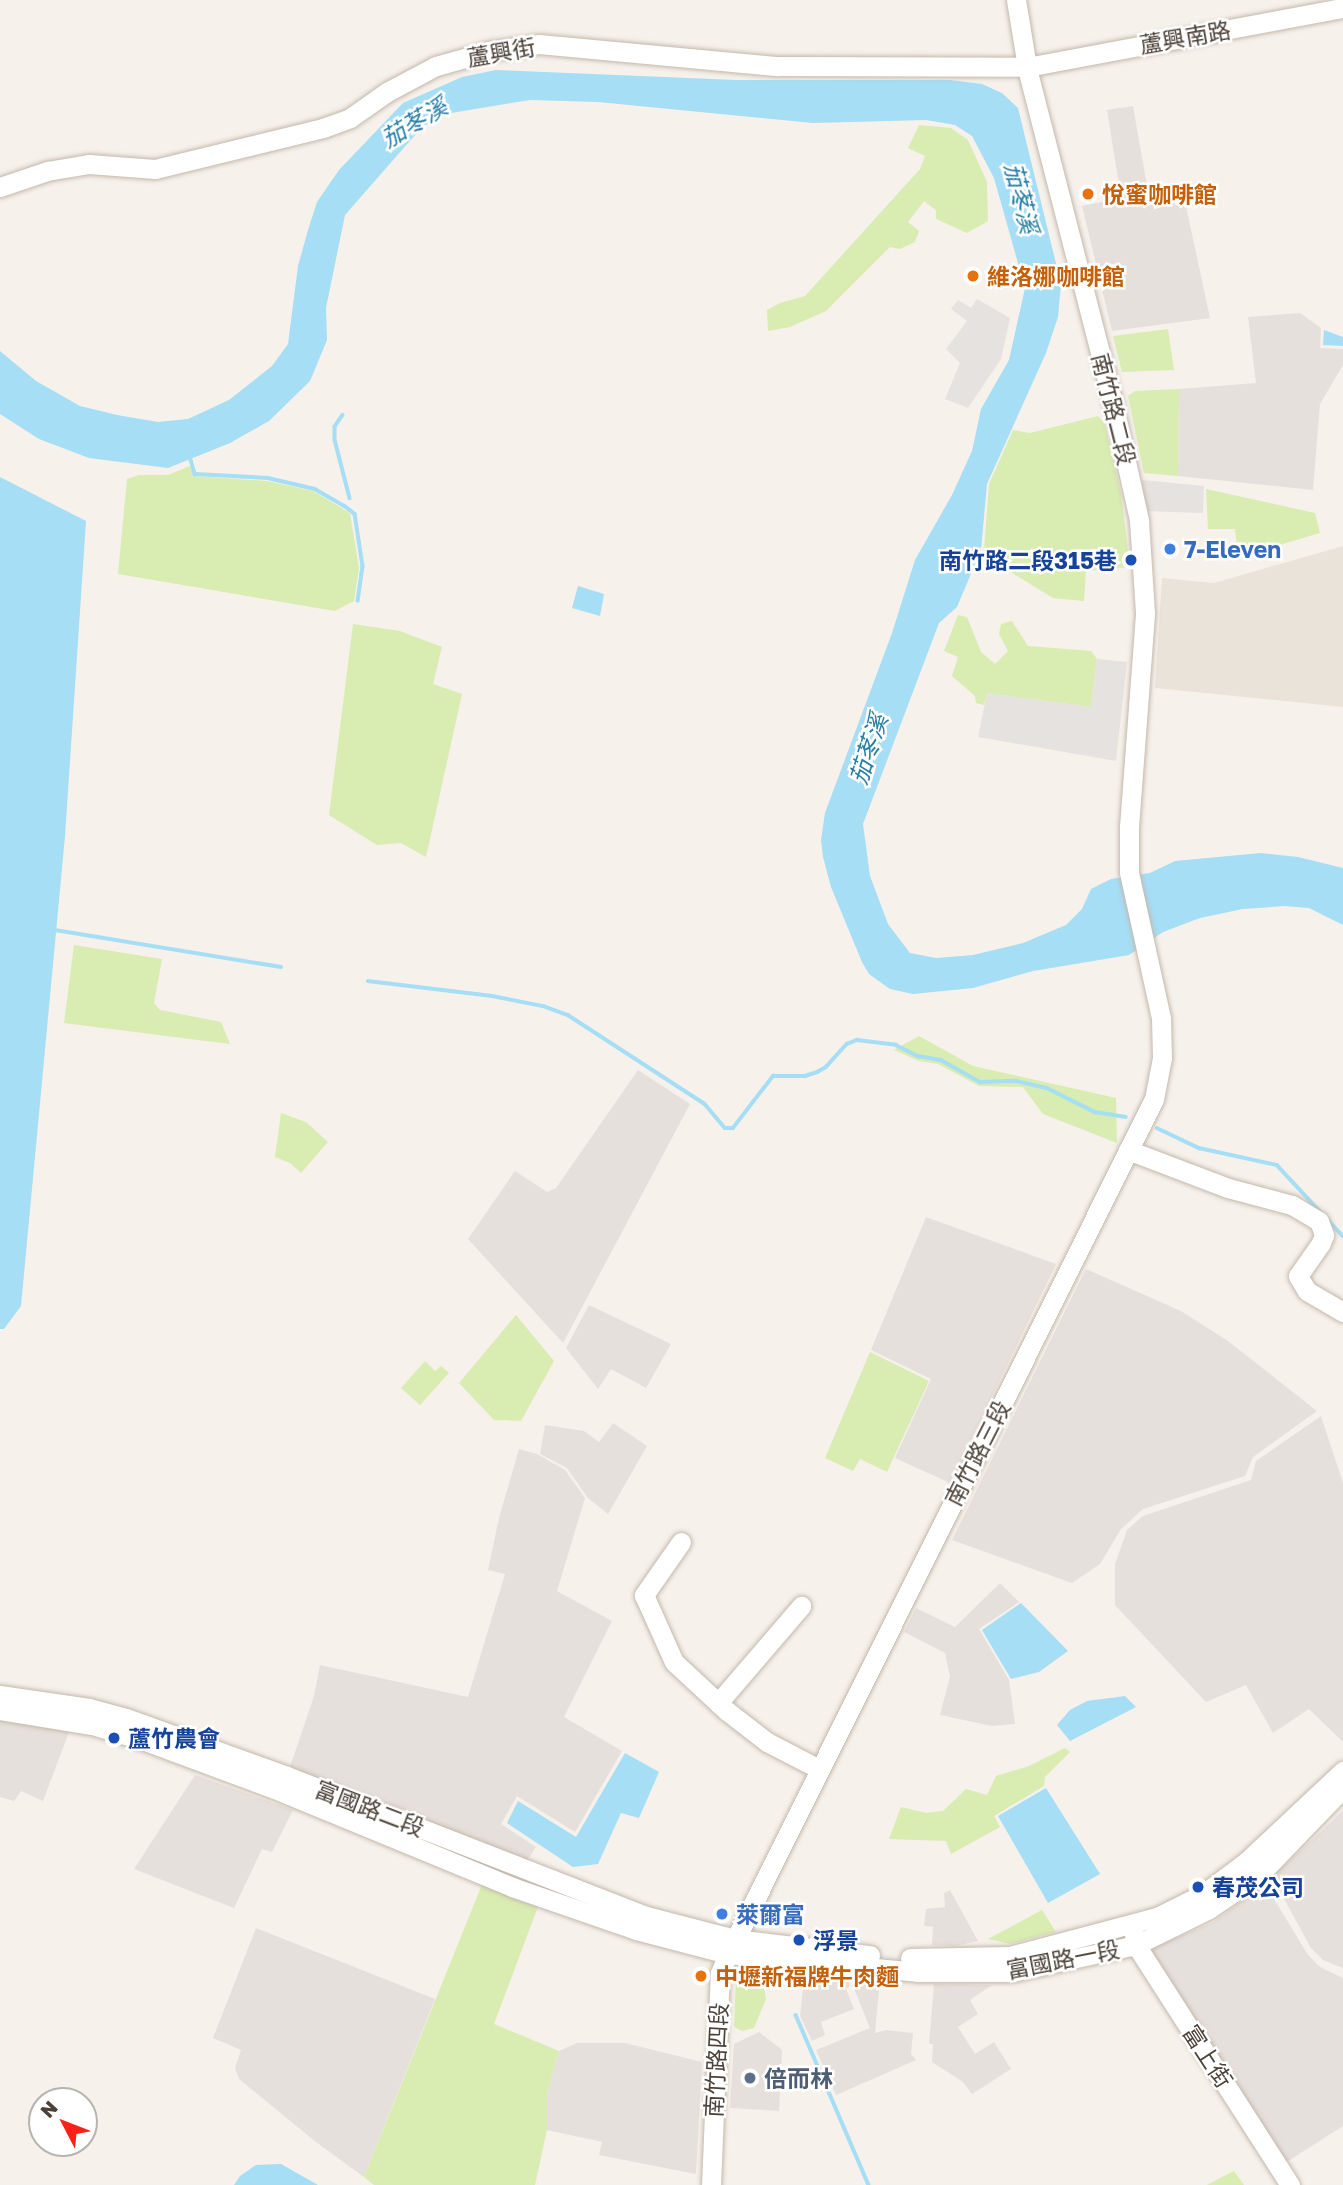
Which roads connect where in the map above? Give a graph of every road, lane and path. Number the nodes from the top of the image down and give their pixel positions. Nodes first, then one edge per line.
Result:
1 (1016, 0) edge
2 (1343, 8) edge
3 (1027, 67) junction
4 (0, 187) edge
5 (1129, 872) joint
6 (1128, 1150) junction
7 (1343, 1312) edge
8 (681, 1542) dead end
9 (801, 1606) dead end
10 (0, 1695) edge
11 (718, 1703) junction
12 (0, 1710) edge
13 (819, 1769) junction
14 (1343, 1771) edge
15 (1343, 1788) edge
16 (1132, 1925) junction
17 (1136, 1945) junction
18 (731, 1946) junction
19 (711, 2185) edge
20 (1290, 2185) edge

1 - 3 street, 南竹路二段
2 - 3 street, 蘆興南路
3 - 4 street, 蘆興街
3 - 5 street, 南竹路二段
5 - 6 street, 南竹路三段
6 - 7 street
6 - 13 street, 南竹路三段
8 - 11 street
9 - 11 street
10 - 18 street, 富國路二段
11 - 13 street
12 - 18 street, 富國路二段
13 - 18 street, 南竹路三段
14 - 16 street, 富國路一段
15 - 17 street, 富國路一段
16 - 17 street, 富上街
16 - 18 street, 富國路一段
17 - 18 street, 富國路一段
17 - 20 street, 富上街
18 - 19 street, 南竹路四段

